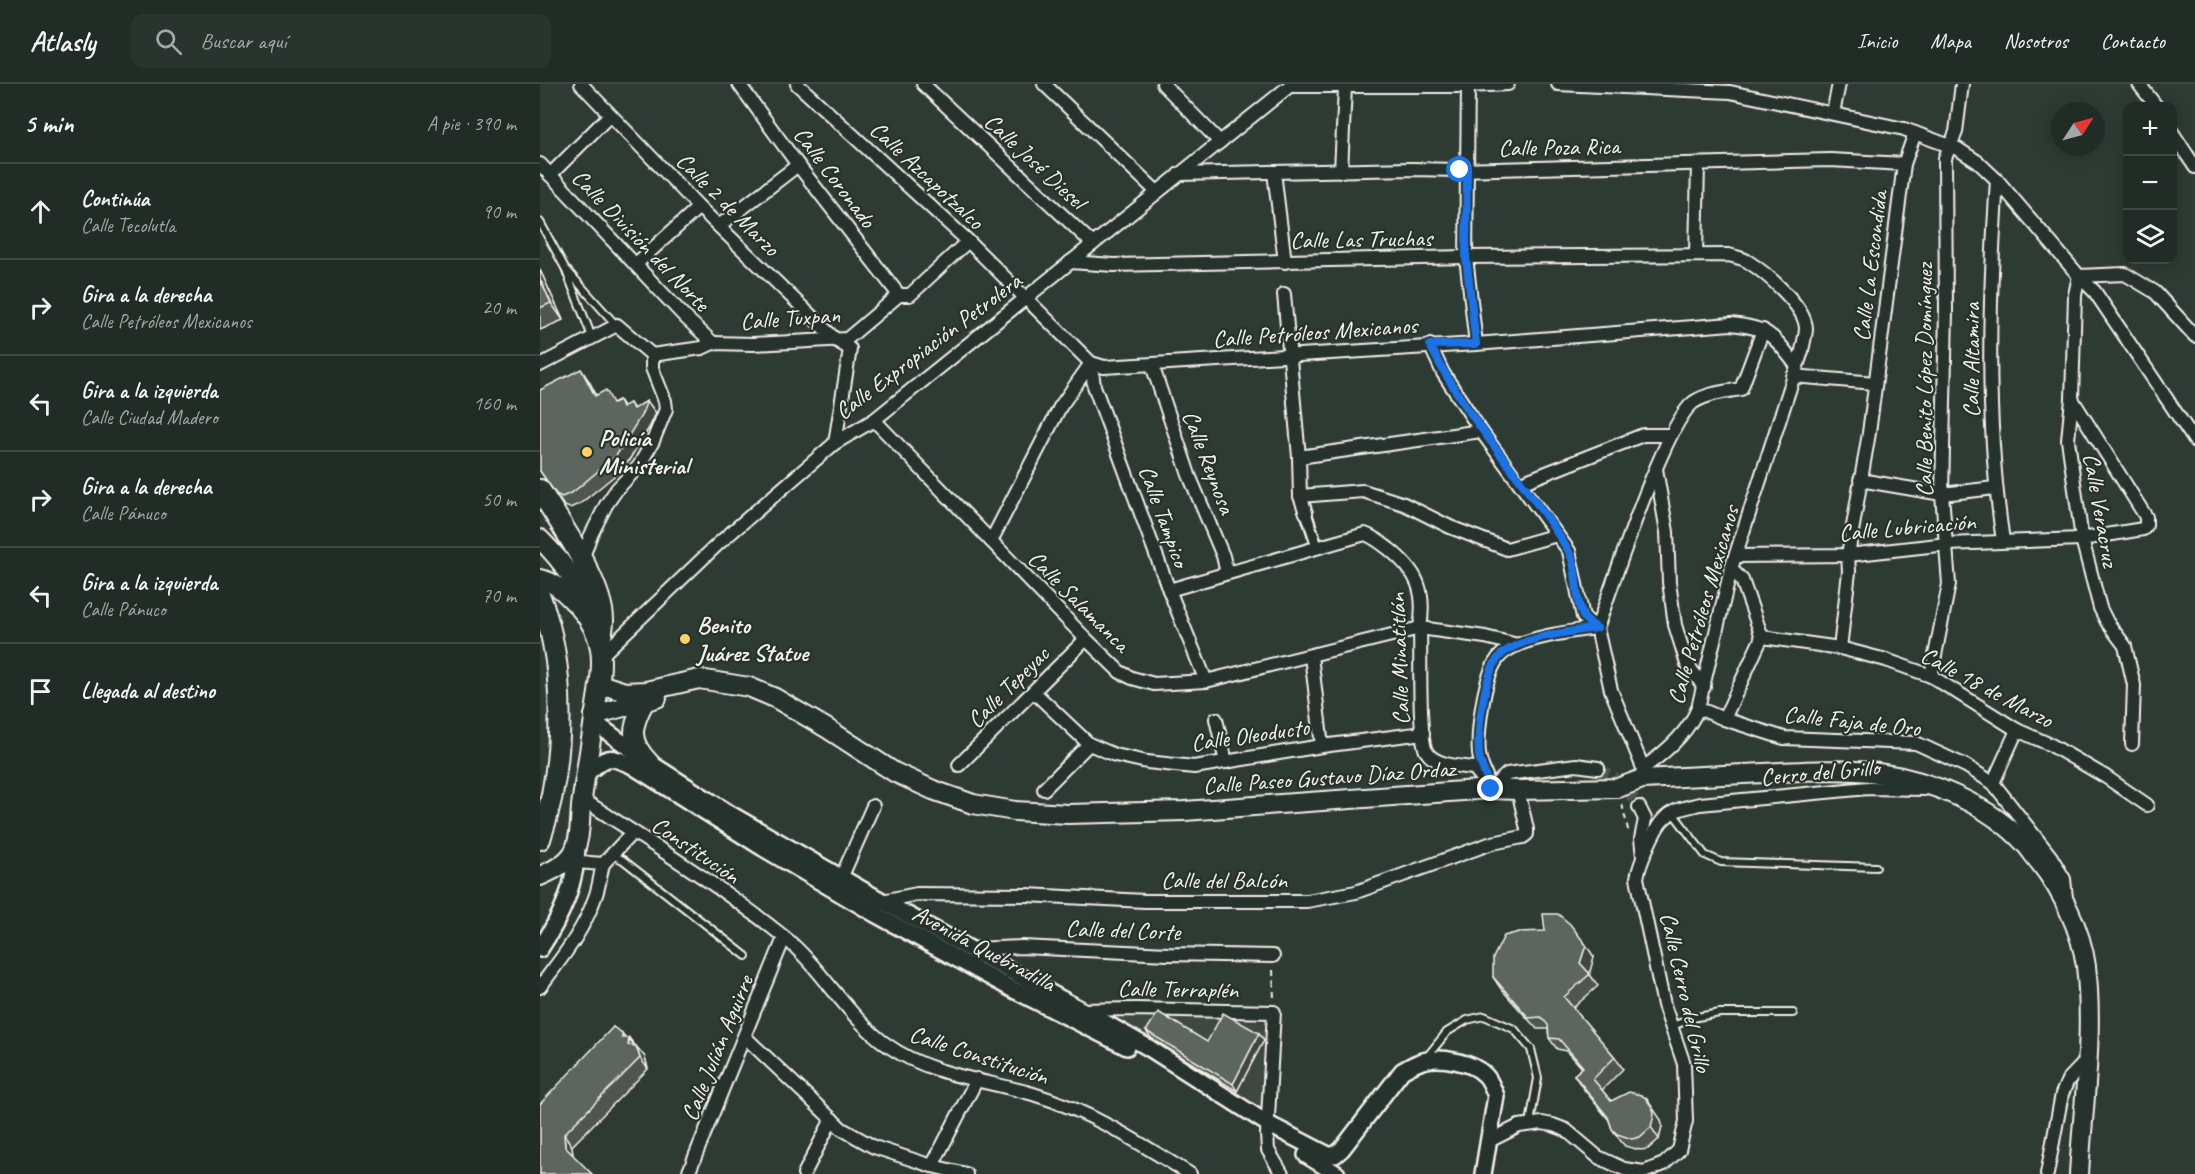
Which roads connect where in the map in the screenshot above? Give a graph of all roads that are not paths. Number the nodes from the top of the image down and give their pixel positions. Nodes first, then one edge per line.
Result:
1 (581, 84) edge
2 (739, 84) edge
3 (797, 84) edge
4 (923, 84) edge
5 (1044, 84) edge
6 (1163, 84) edge
7 (1508, 84) edge
8 (1557, 84) edge
9 (1839, 84) edge
10 (1962, 84) edge
11 (2139, 84) edge
12 (1285, 86) edge
13 (1468, 86) junction
14 (1641, 86) edge
15 (1345, 87) junction
16 (2153, 102) edge
17 (1833, 113) junction
18 (610, 115) junction
19 (1915, 133) junction
20 (2177, 140) edge
21 (1220, 142) junction
22 (1950, 146) junction
23 (1906, 159) junction
24 (540, 164) edge
25 (1698, 164) junction
26 (798, 165) junction
27 (2195, 167) edge
28 (1467, 170) junction
29 (1341, 171) junction
30 (1274, 172) junction
31 (1179, 174) junction
32 (550, 175) junction
33 (1997, 180) junction
34 (1157, 192) junction
35 (699, 207) junction
36 (540, 222) edge
37 (719, 226) junction
38 (968, 242) junction
39 (1093, 244) junction
40 (1696, 255) junction
41 (1466, 257) junction
42 (1071, 262) junction
43 (1285, 262) junction
44 (636, 264) junction
45 (565, 268) junction
46 (2079, 276) junction
47 (1284, 294) dead end
48 (899, 295) junction
49 (1027, 298) junction
50 (1805, 321) joint
51 (616, 325) junction
52 (1763, 330) junction
53 (2195, 336) edge
54 (592, 337) junction
55 (837, 341) junction
56 (713, 343) junction
57 (1476, 344) junction
58 (1430, 345) junction
59 (1289, 354) junction
60 (652, 355) junction
61 (1091, 363) junction
62 (540, 365) edge
63 (1152, 365) junction
64 (1795, 371) junction
65 (1875, 382) junction
66 (2072, 399) junction
67 (874, 420) junction
68 (1481, 431) junction
69 (1670, 435) junction
70 (2195, 441) edge
71 (835, 443) junction
72 (1299, 457) junction
73 (1656, 469) junction
74 (1860, 480) junction
75 (1521, 483) junction
76 (1995, 488) junction
77 (540, 489) edge
78 (1942, 494) junction
79 (1300, 496) junction
80 (1306, 513) joint
81 (1557, 534) junction
82 (540, 539) edge
83 (2082, 539) junction
84 (991, 541) junction
85 (2003, 541) junction
86 (1947, 544) junction
87 (1317, 546) junction
88 (1848, 555) junction
89 (582, 560) junction
90 (1733, 562) junction
91 (1227, 573) junction
92 (540, 579) edge
93 (1169, 590) junction
94 (540, 597) edge
95 (580, 605) junction
96 (1420, 628) junction
97 (1597, 628) junction
98 (1762, 637) junction
99 (1086, 639) junction
100 (1518, 645) junction
101 (1840, 648) junction
102 (601, 649) junction
103 (1311, 656) junction
104 (1931, 676) junction
105 (1206, 681) junction
106 (722, 682) junction
107 (600, 684) junction
108 (1704, 687) junction
109 (1034, 692) junction
110 (645, 701) junction
111 (1698, 708) junction
112 (594, 718) junction
113 (1216, 719) dead end
114 (1724, 719) junction
115 (2017, 730) junction
116 (1423, 733) junction
117 (1089, 744) junction
118 (2132, 744) dead end
119 (1322, 746) junction
120 (1226, 762) junction
121 (650, 763) junction
122 (959, 765) dead end
123 (1598, 768) tunnel mouth
124 (587, 773) junction
125 (1642, 774) junction
126 (1993, 783) junction
127 (1044, 789) dead end
128 (1491, 789) junction
129 (1518, 790) junction
130 (1943, 790) junction
131 (582, 799) junction
132 (2147, 805) dead end
133 (873, 806) dead end
134 (1639, 807) tunnel mouth
135 (1673, 813) junction
136 (633, 832) junction
137 (540, 839) edge
138 (607, 859) junction
139 (571, 862) junction
140 (1641, 862) junction
141 (1876, 867) dead end
142 (540, 876) edge
143 (838, 884) junction
144 (878, 907) junction
145 (2067, 909) junction
146 (784, 938) junction
147 (971, 949) junction
148 (540, 950) edge
149 (746, 956) dead end
150 (1273, 956) road end
151 (540, 987) edge
152 (1081, 1010) junction
153 (1792, 1013) dead end
154 (1671, 1026) junction
155 (745, 1036) junction
156 (1424, 1060) junction
157 (2086, 1061) junction
158 (977, 1079) junction
159 (832, 1119) junction
160 (1530, 1124) junction
161 (1268, 1129) junction
162 (1489, 1141) junction
163 (932, 1166) junction
164 (688, 1174) edge
165 (804, 1174) edge
166 (966, 1174) edge
167 (1190, 1174) edge
168 (1282, 1174) edge
169 (1337, 1174) edge
170 (1483, 1174) edge
171 (2047, 1174) edge
172 (2079, 1174) edge

1 - 18 street, Calle 2 de Marzo
2 - 26 street, Calle Coronado
3 - 38 street, Calle Azcapotzalco
4 - 39 street, Calle José Diesel
5 - 34 street
6 - 21 street
7 - 13 street
8 - 14 street
9 - 17 street
10 - 22 street, Calle Benito López Domínguez
11 - 16 street
12 - 15 street
12 - 21 street, Calle Expropiación Petrolera
13 - 15 street
13 - 28 street
14 - 17 street
15 - 29 street
17 - 19 street
18 - 32 street
18 - 35 street, Calle 2 de Marzo
19 - 22 street
19 - 23 street, Calle La Escondida
20 - 27 street
21 - 31 street, Calle Expropiación Petrolera
22 - 33 street
22 - 78 street, Calle Benito López Domínguez
23 - 25 street, Calle Poza Rica
23 - 65 street, Calle La Escondida
24 - 32 street, Calle División del Norte
25 - 28 street, Calle Poza Rica
25 - 40 street
26 - 37 street
26 - 48 street, Calle Coronado
28 - 29 street, Calle Poza Rica
28 - 41 street
29 - 30 street, Calle Poza Rica
30 - 31 street, Calle Poza Rica
30 - 43 street
31 - 34 street, Calle Expropiación Petrolera
32 - 44 street, Calle División del Norte
33 - 46 street
33 - 76 street, Calle Altamira
34 - 39 street, Calle Expropiación Petrolera
35 - 37 street, Calle 2 de Marzo
35 - 44 street
36 - 45 lane
37 - 55 street, Calle 2 de Marzo
38 - 48 street, Calle Tuxpan
38 - 49 street, Calle Azcapotzalco
39 - 42 street, Calle Expropiación Petrolera
40 - 41 street, Calle Las Truchas
40 - 50 street, Calle Las Truchas
41 - 43 street, Calle Las Truchas
41 - 57 street
42 - 43 street, Calle Las Truchas
42 - 49 street, Calle Expropiación Petrolera
44 - 56 street, Calle División del Norte
45 - 51 lane
45 - 54 lane
46 - 53 street
46 - 66 street, Calle Veracruz
46 - 70 street
47 - 59 street
48 - 55 street, Calle Tuxpan
49 - 61 street
49 - 67 street, Calle Expropiación Petrolera
50 - 64 street, Calle Petróleos Mexicanos
51 - 54 street
51 - 60 street
52 - 57 street, Calle Petróleos Mexicanos
52 - 64 street
52 - 69 street
54 - 62 street
55 - 56 street, Calle Tuxpan
55 - 71 street, Calle 2 de Marzo
56 - 60 street, Calle Tuxpan
57 - 58 street, Calle Petróleos Mexicanos
58 - 59 street, Calle Petróleos Mexicanos
58 - 68 street
59 - 63 street, Calle Petróleos Mexicanos
59 - 72 street
60 - 89 street
61 - 63 street, Calle Petróleos Mexicanos
61 - 84 street
61 - 93 street, Calle Tampico
63 - 91 street, Calle Reynosa
64 - 65 street
64 - 90 street, Calle Petróleos Mexicanos
65 - 74 street, Calle La Escondida
66 - 83 street, Calle Veracruz
66 - 83 street, Calle Lubricación
67 - 71 street, Calle Expropiación Petrolera
67 - 84 street, Calle Salamanca
68 - 72 street
68 - 75 street
69 - 73 street
69 - 75 street
71 - 102 street, Calle Expropiación Petrolera
72 - 79 street
73 - 97 street
73 - 108 street
74 - 78 street
74 - 88 street, Calle La Escondida
75 - 81 street
76 - 78 street
76 - 85 street, Calle Altamira
77 - 89 main road
78 - 86 street, Calle Benito López Domínguez
79 - 80 street
79 - 81 street
80 - 87 street
81 - 97 street
82 - 95 main road
83 - 85 street, Calle Lubricación
83 - 118 street, Calle Veracruz
84 - 99 street, Calle Salamanca
85 - 86 street, Calle Lubricación
86 - 88 street, Calle Lubricación
86 - 104 street, Calle Benito López Domínguez
87 - 91 street, Calle Minatitlán
87 - 96 street, Calle Minatitlán
88 - 90 street, Calle Lubricación
88 - 101 street, Calle La Escondida
89 - 102 main road
90 - 98 street
90 - 108 street, Calle Petróleos Mexicanos
91 - 93 street, Calle Minatitlán
92 - 95 main road
93 - 105 street, Calle Tampico
94 - 137 main road
95 - 102 main road
96 - 100 street, Calle Salamanca
96 - 103 street, Calle Salamanca
96 - 116 street, Calle Minatitlán
97 - 100 street
97 - 125 street
98 - 101 street, Calle 18 de Marzo
98 - 114 street
99 - 105 street, Calle Salamanca
99 - 109 street, Calle Tepeyac
100 - 128 street
101 - 104 street, Calle 18 de Marzo
102 - 107 main road
103 - 105 street, Calle Salamanca
103 - 119 street
104 - 115 street, Calle 18 de Marzo
106 - 107 main road, Calle Paseo Gustavo Díaz Ordaz
106 - 110 main road
106 - 128 main road, Calle Paseo Gustavo Díaz Ordaz
107 - 112 main road
108 - 111 street, Calle Petróleos Mexicanos
109 - 117 street, Calle Oleoducto
109 - 122 street, Calle Tepeyac
110 - 112 main road
110 - 121 main road
111 - 114 street, Calle Faja de Oro
111 - 125 street, Calle Petróleos Mexicanos
112 - 121 street, Avenida Quebradilla
112 - 124 main road
113 - 120 street
114 - 126 street, Calle Faja de Oro
115 - 126 street
115 - 132 street, Calle 18 de Marzo
116 - 119 street, Calle Oleoducto
116 - 128 street, Calle Minatitlán
117 - 120 street, Calle Oleoducto
117 - 127 street
119 - 120 street, Calle Oleoducto
121 - 143 street, Avenida Quebradilla
123 - 128 street
124 - 131 main road
124 - 143 street, Avenida Quebradilla
125 - 129 main road, Calle Paseo Gustavo Díaz Ordaz
125 - 130 main road, Calle Paseo Gustavo Díaz Ordaz
126 - 145 street, Calle Faja de Oro
128 - 129 main road, Calle Paseo Gustavo Díaz Ordaz
129 - 144 street, Calle del Balcón
130 - 135 street, Cerro del Grillo
130 - 145 main road, Calle Paseo Gustavo Díaz Ordaz
131 - 136 street, Constitución
131 - 139 main road
133 - 143 street
134 - 140 street, Calle Cerro del Grillo
135 - 140 street
135 - 141 lane
136 - 138 street
136 - 146 street, Constitución
138 - 139 street
138 - 149 lane
138 - 151 street
139 - 142 main road
139 - 148 street
140 - 154 street, Calle Cerro del Grillo
143 - 144 street, Avenida Quebradilla
144 - 147 street, Avenida Quebradilla
144 - 161 street, Avenida Quebradilla
145 - 157 main road, Calle Paseo Gustavo Díaz Ordaz
146 - 155 street, Calle Julián Aguirre
146 - 158 street, Calle Constitución
147 - 150 street, Calle del Corte
147 - 152 street, Avenida Quebradilla
152 - 161 street, Avenida Quebradilla
152 - 161 street, Calle Terraplén
153 - 154 lane
154 - 160 street, Calle Cerro del Grillo
155 - 159 street
155 - 164 street, Calle Julián Aguirre
156 - 160 lane
156 - 161 street, Avenida Quebradilla
156 - 162 street
157 - 171 street
157 - 172 main road, Calle Paseo Gustavo Díaz Ordaz
158 - 163 street
158 - 167 street, Calle Constitución
159 - 163 street
159 - 165 street
160 - 162 street, Calle Cerro del Grillo
161 - 168 street
161 - 169 street, Avenida Quebradilla
162 - 170 street
163 - 166 street

